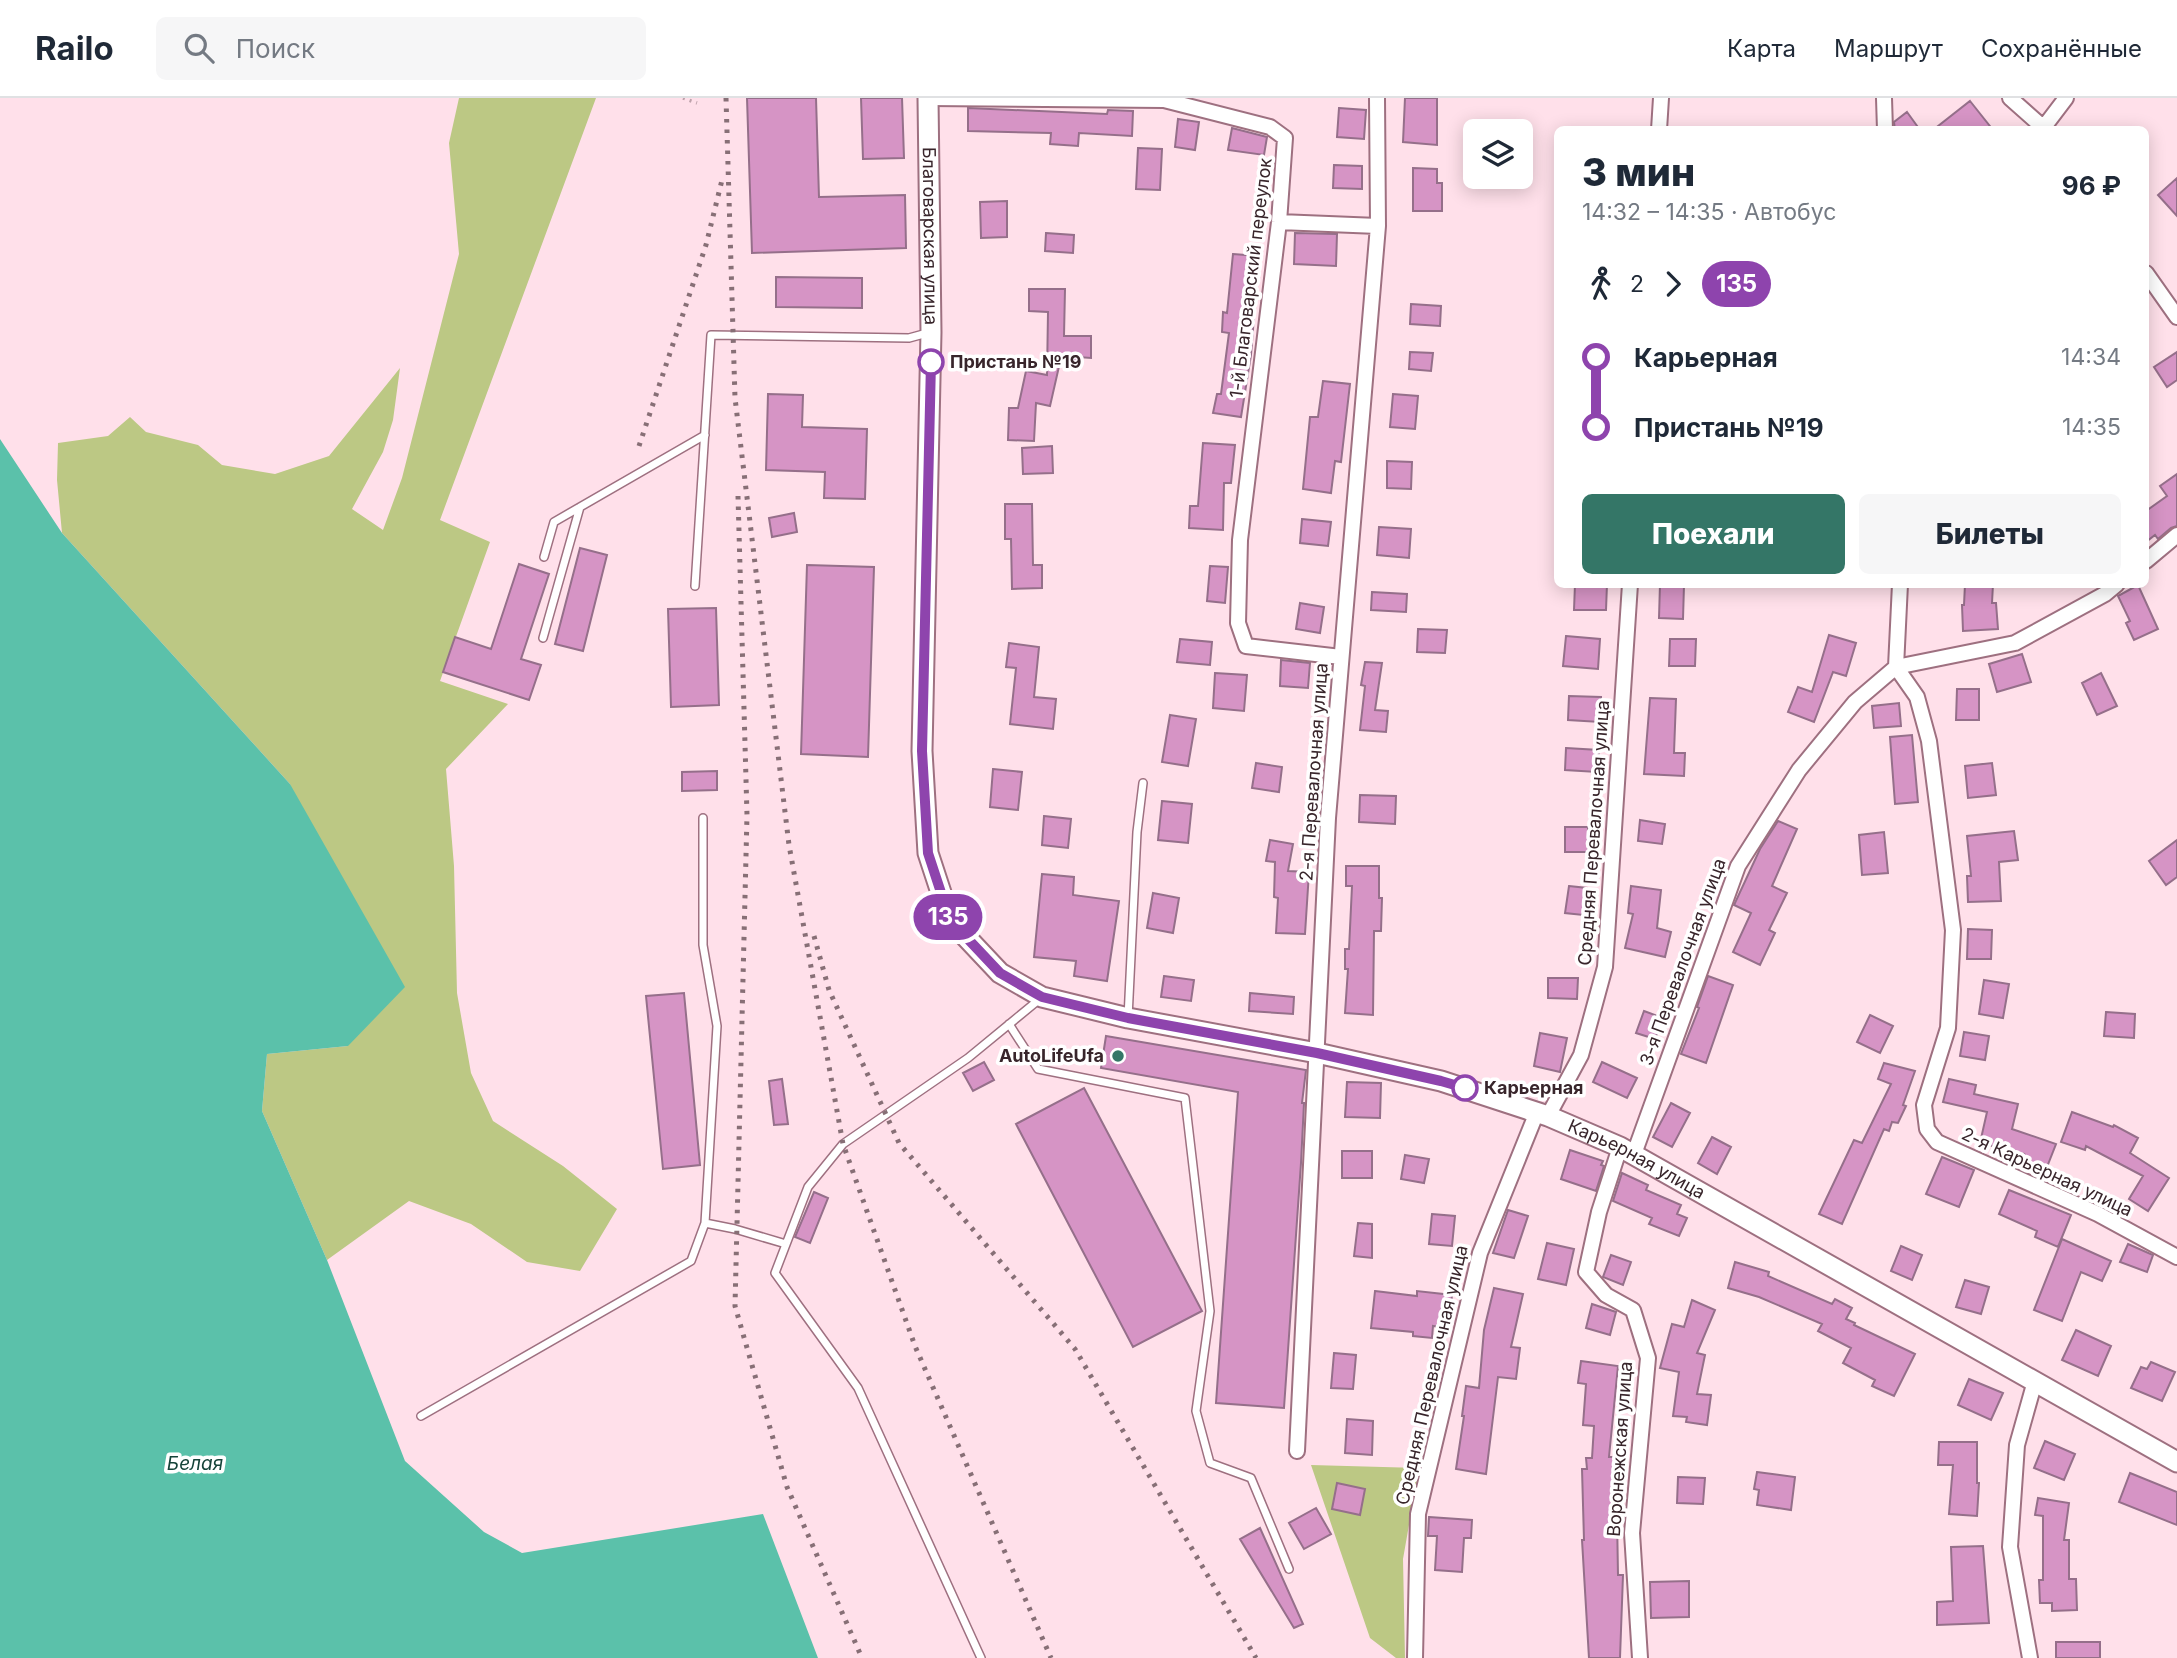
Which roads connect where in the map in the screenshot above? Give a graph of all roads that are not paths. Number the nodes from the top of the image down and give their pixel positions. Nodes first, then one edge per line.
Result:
1 (928, 98) edge
2 (1377, 98) edge
3 (1661, 98) edge
4 (1884, 98) edge
5 (2010, 98) edge
6 (2066, 98) edge
7 (1659, 126) edge
8 (1885, 126) edge
9 (2043, 126) edge
10 (2046, 126) edge
11 (1279, 222) junction
12 (1378, 226) junction
13 (2149, 277) edge
14 (2177, 317) edge
15 (931, 332) junction
16 (705, 435) junction
17 (580, 507) junction
18 (2177, 535) edge
19 (544, 557) dead end
20 (2149, 558) edge
21 (695, 586) dead end
22 (1630, 588) edge
23 (1900, 588) edge
24 (2112, 588) edge
25 (543, 638) dead end
26 (1341, 657) junction
27 (1896, 667) junction
28 (1143, 783) dead end
29 (703, 818) dead end
30 (1042, 997) junction
31 (1128, 1018) junction
32 (1009, 1024) junction
33 (1317, 1053) junction
34 (1543, 1114) junction
35 (1627, 1150) junction
36 (705, 1223) junction
37 (786, 1244) junction
38 (2177, 1257) edge
39 (2035, 1381) junction
40 (421, 1416) dead end
41 (1297, 1451) dead end
42 (2177, 1462) edge
43 (1289, 1569) dead end
44 (981, 1658) edge
45 (1415, 1658) edge
46 (1640, 1658) edge
47 (2030, 1658) edge

1 - 11 street, 1-й Благоварский переулок
1 - 15 street, Благоварская улица
2 - 12 street, 2-я Перевалочная улица
3 - 7 street
4 - 8 street
5 - 9 street
6 - 10 street
11 - 12 street
11 - 26 street, 1-й Благоварский переулок
12 - 26 street, 2-я Перевалочная улица
13 - 14 street
15 - 16 lane
15 - 30 street, Благоварская улица
16 - 17 lane
16 - 21 lane
17 - 19 lane
17 - 25 lane
18 - 20 street
22 - 34 street, Средняя Перевалочная улица
23 - 27 street
24 - 27 street
26 - 33 street, 2-я Перевалочная улица
27 - 35 street, 3-я Перевалочная улица
27 - 38 street, 2-я Карьерная улица
28 - 31 lane
29 - 36 lane
30 - 31 street, Карьерная улица
30 - 32 lane
31 - 33 street, Карьерная улица
32 - 37 lane
32 - 43 lane
33 - 34 street, Карьерная улица
33 - 41 street, 2-я Перевалочная улица
34 - 35 street, Карьерная улица
34 - 45 street, Средняя Перевалочная улица
35 - 39 street, Карьерная улица
35 - 46 street, Воронежская улица
36 - 37 lane
36 - 40 lane
37 - 44 lane
39 - 42 street, Карьерная улица
39 - 47 street

